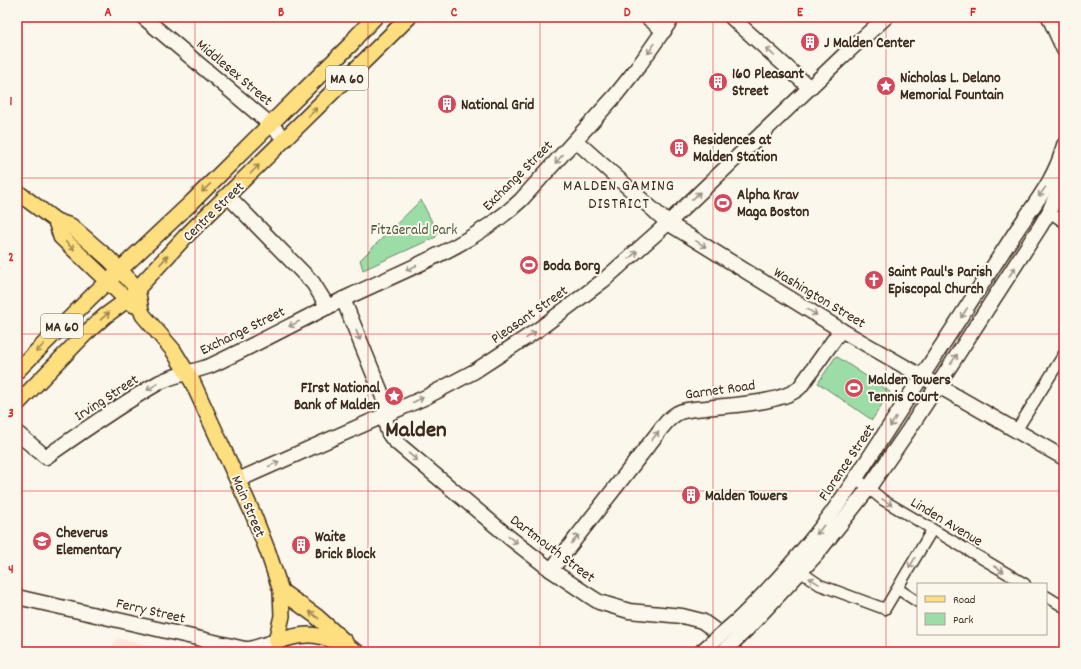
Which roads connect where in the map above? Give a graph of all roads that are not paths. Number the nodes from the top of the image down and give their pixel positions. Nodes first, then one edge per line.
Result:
1 (144, 17) edge
2 (375, 17) edge
3 (409, 17) edge
4 (647, 17) edge
5 (673, 17) edge
6 (731, 17) edge
7 (886, 17) edge
8 (1049, 17) edge
9 (664, 31) junction
10 (1064, 50) edge
11 (810, 88) junction
12 (270, 124) junction
13 (285, 139) junction
14 (576, 141) junction
15 (1064, 144) edge
16 (1064, 177) edge
17 (17, 192) edge
18 (228, 196) junction
19 (1049, 212) junction
20 (56, 221) junction
21 (1064, 222) edge
22 (668, 223) junction
23 (1010, 239) junction
24 (1026, 249) junction
25 (121, 271) junction
26 (108, 282) junction
27 (137, 288) junction
28 (343, 299) junction
29 (127, 300) junction
30 (328, 307) junction
31 (141, 310) junction
32 (841, 330) junction
33 (1064, 354) edge
34 (17, 371) edge
35 (188, 373) junction
36 (922, 377) junction
37 (937, 385) junction
38 (17, 404) edge
39 (386, 415) junction
40 (1016, 431) junction
41 (17, 433) edge
42 (1064, 458) edge
43 (856, 478) junction
44 (238, 480) junction
45 (868, 489) junction
46 (932, 530) junction
47 (551, 570) junction
48 (801, 572) junction
49 (1023, 583) edge
50 (898, 589) junction
51 (281, 591) junction
52 (17, 597) edge
53 (1047, 597) edge
54 (917, 601) edge
55 (1064, 606) edge
56 (743, 624) junction
57 (275, 646) edge
58 (356, 651) edge
59 (701, 652) edge
60 (723, 652) edge
61 (736, 652) edge

1 - 12 street, Middlesex Street
2 - 12 main road, Centre Street / MA 60
13 -> 3 main road, Centre Street / MA 60
4 - 9 street
5 - 9 street, Exchange Street
11 -> 6 street
7 - 11 street, Pleasant Street
8 - 10 street
9 -> 14 street, Exchange Street
22 -> 11 street, Pleasant Street
12 - 13 street, Middlesex Street
12 -> 25 main road, Centre Street / MA 60
18 -> 13 main road, Centre Street / MA 60
14 - 22 street, Washington Street
14 -> 28 street, Exchange Street
15 -> 23 street, Florence Street
16 - 19 street, Florence Street
17 - 20 main road
27 -> 18 main road, Centre Street / MA 60
18 - 30 street
19 - 21 street
19 - 24 street, Florence Street
20 - 25 main road
20 -> 26 main road, Main Street
22 -> 32 street, Washington Street
39 -> 22 street, Pleasant Street
23 - 24 street
23 -> 36 street, Florence Street
37 -> 24 street, Florence Street
25 - 26 main road, Centre Street / MA 60
25 - 27 main road
26 - 29 main road, Main Street
26 -> 34 main road, Centre Street / MA 60
27 - 29 main road, Centre Street / MA 60
27 - 31 main road, Main Street
28 - 30 street, Exchange Street
28 -> 39 street
29 - 31 main road, Main Street
38 -> 29 main road, Centre Street / MA 60
30 -> 35 street, Exchange Street
31 - 35 main road, Main Street
32 - 36 street, Washington Street
47 -> 32 street, Garnet Road
33 - 40 street
35 -> 41 street, Irving Street
35 - 44 main road, Main Street
36 - 37 street, Washington Street
36 -> 43 street, Florence Street
37 - 40 street, Washington Street
37 - 45 street, Florence Street
44 -> 39 street, Pleasant Street
39 -> 47 street, Dartmouth Street
40 - 42 street, Washington Street
43 - 45 street, Linden Avenue
43 -> 56 street, Florence Street
44 - 51 main road, Main Street
45 -> 46 street, Linden Avenue
45 - 48 street, Florence Street
46 -> 49 street, Linden Avenue
46 -> 50 street
47 - 61 street, Dartmouth Street
50 -> 48 street
48 - 56 street, Florence Street
50 - 54 street
51 - 57 main road, Main Street
58 -> 51 main road
52 - 57 street, Ferry Street
53 - 55 street
56 - 59 street, Florence Street, bridge
56 - 60 street, Florence Street, bridge
57 - 58 main road

